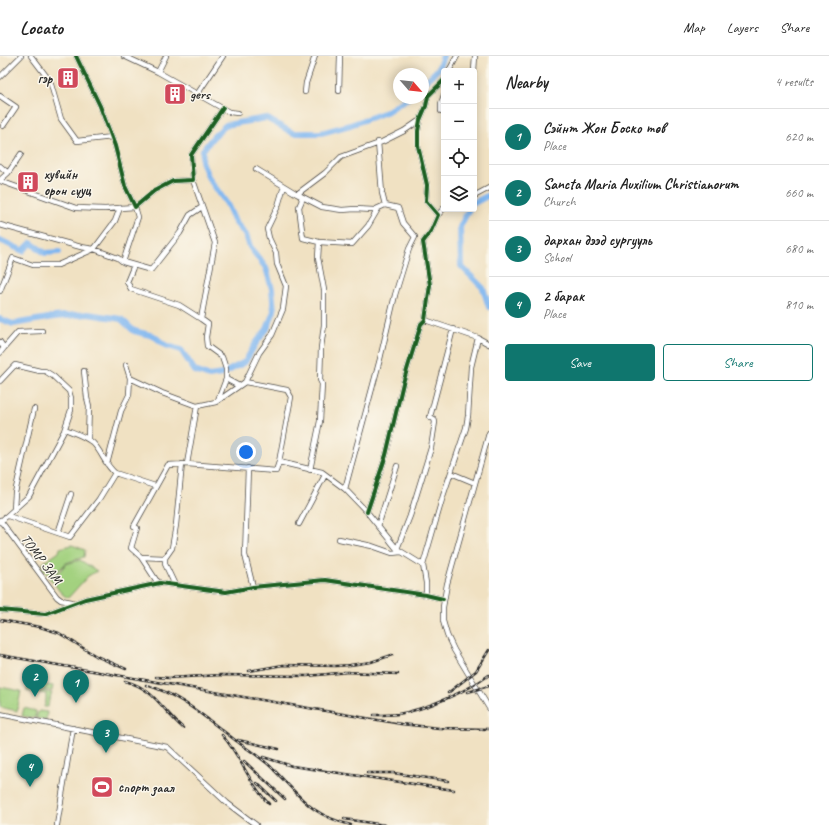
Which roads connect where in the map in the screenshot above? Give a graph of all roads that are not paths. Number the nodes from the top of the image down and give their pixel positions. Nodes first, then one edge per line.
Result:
1 (21, 56) edge
2 (31, 56) edge
3 (76, 56) edge
4 (124, 56) edge
5 (166, 56) edge
6 (223, 56) edge
7 (315, 56) edge
8 (340, 56) edge
9 (457, 56) edge
10 (476, 56) edge
11 (451, 68) edge
12 (474, 68) edge
13 (158, 72) junction
14 (0, 77) edge
15 (441, 83) edge
16 (339, 91) dead end
17 (305, 92) dead end
18 (198, 94) junction
19 (0, 96) edge
20 (223, 108) junction
21 (238, 113) dead end
22 (420, 120) junction
23 (3, 126) dead end
24 (112, 137) junction
25 (378, 142) junction
26 (21, 154) dead end
27 (0, 166) edge
28 (256, 169) dead end
29 (8, 173) junction
30 (0, 180) edge
31 (193, 180) junction
32 (284, 186) junction
33 (489, 188) edge
34 (477, 194) edge
35 (299, 195) junction
36 (385, 205) junction
37 (135, 207) junction
38 (202, 207) junction
39 (120, 208) junction
40 (378, 209) junction
41 (441, 212) edge
42 (438, 215) junction
43 (0, 225) edge
44 (319, 242) junction
45 (94, 249) junction
46 (123, 262) junction
47 (134, 265) junction
48 (0, 291) edge
49 (201, 319) junction
50 (425, 320) junction
51 (453, 329) junction
52 (42, 331) dead end
53 (478, 338) junction
54 (0, 342) edge
55 (489, 344) edge
56 (4, 348) junction
57 (0, 353) edge
58 (126, 365) dead end
59 (84, 371) dead end
60 (130, 378) junction
61 (226, 379) junction
62 (0, 381) edge
63 (245, 382) junction
64 (239, 386) junction
65 (218, 400) junction
66 (197, 406) junction
67 (34, 410) dead end
68 (65, 429) junction
69 (489, 433) edge
70 (88, 439) junction
71 (279, 462) junction
72 (107, 464) junction
73 (184, 464) junction
74 (397, 466) dead end
75 (248, 468) junction
76 (310, 470) junction
77 (115, 473) junction
78 (451, 473) junction
79 (325, 475) junction
80 (475, 483) junction
81 (155, 486) junction
82 (345, 489) junction
83 (71, 494) dead end
84 (14, 508) junction
85 (367, 512) junction
86 (8, 516) junction
87 (0, 521) edge
88 (299, 524) dead end
89 (378, 526) junction
90 (58, 533) junction
91 (339, 539) dead end
92 (397, 549) junction
93 (402, 552) junction
94 (142, 557) junction
95 (165, 558) junction
96 (423, 565) junction
97 (160, 583) junction
98 (175, 585) junction
99 (253, 587) junction
100 (426, 595) junction
101 (443, 599) junction
102 (74, 603) junction
103 (0, 610) edge
104 (489, 708) edge
105 (0, 714) edge
106 (73, 728) junction
107 (57, 825) edge
108 (256, 825) edge

1 - 14 street
2 - 24 street
3 - 24 street
4 - 13 street
5 - 13 street
6 - 18 street
7 - 17 street
8 - 16 street
9 - 11 street
10 - 12 street
13 - 18 street
15 - 22 street
18 - 20 street
19 - 23 street
20 - 21 street
20 - 31 street
22 - 25 street
22 - 42 street
24 - 37 street
25 - 35 street
25 - 36 street
26 - 29 street
27 - 29 street
28 - 32 street
29 - 30 street
30 - 39 street
31 - 37 street
31 - 38 street
32 - 35 street
32 - 63 street
33 - 34 street
35 - 40 street
35 - 44 street
36 - 40 street
36 - 82 street
37 - 39 street
37 - 46 street
38 - 47 street
38 - 49 street
39 - 45 street
40 - 44 street
41 - 42 street
42 - 50 street
43 - 45 street
44 - 76 street
45 - 46 street
45 - 48 street
46 - 47 street
47 - 49 street
49 - 61 street
50 - 51 street
50 - 85 street
51 - 53 street
51 - 92 street
52 - 56 street
53 - 55 street
53 - 78 street
54 - 56 street
56 - 57 street
58 - 60 street
59 - 70 street
60 - 66 street
60 - 72 street
61 - 64 street
61 - 65 street
62 - 68 street
63 - 64 street
63 - 71 street
64 - 65 street
65 - 66 street
66 - 73 street
67 - 84 street
68 - 70 street
68 - 84 street
69 - 80 street
70 - 72 street
71 - 75 street
71 - 76 street
72 - 77 street
73 - 75 street
73 - 81 street
73 - 95 street
74 - 89 street
75 - 99 street
76 - 79 street
77 - 81 street
77 - 90 street
78 - 80 street
78 - 96 street
79 - 82 street
79 - 88 street
80 - 101 street
81 - 94 street
82 - 85 street
83 - 90 street
84 - 86 street
85 - 89 street
86 - 87 street
86 - 90 street
87 - 102 street, ТОМР ЗАМ
89 - 92 street
91 - 93 street
92 - 93 street
93 - 96 street
94 - 95 street
94 - 97 street
95 - 98 street
96 - 100 street
97 - 98 street
97 - 102 street
98 - 99 street
99 - 100 street
100 - 101 street
101 - 104 street
102 - 103 street
105 - 106 street
106 - 107 street
106 - 108 street

